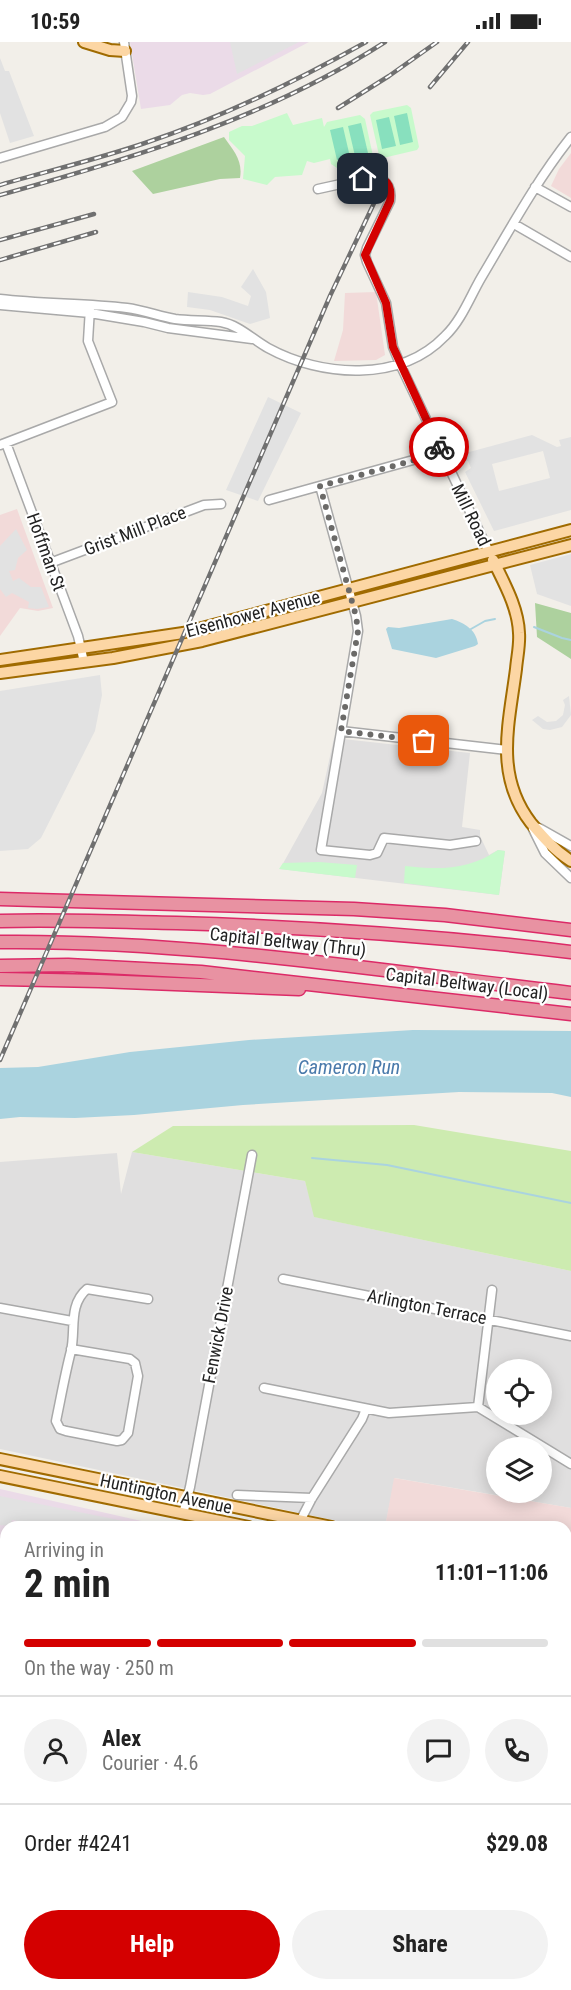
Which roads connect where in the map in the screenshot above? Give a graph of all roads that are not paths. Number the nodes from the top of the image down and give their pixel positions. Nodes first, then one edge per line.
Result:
1 (84, 42) edge
2 (124, 46) edge
3 (571, 137) edge
4 (0, 158) edge
5 (536, 187) junction
6 (318, 189) dead end
7 (571, 207) edge
8 (514, 224) junction
9 (571, 257) edge
10 (0, 299) edge
11 (0, 305) edge
12 (90, 309) junction
13 (400, 364) junction
14 (3, 444) edge
15 (441, 453) junction
16 (320, 486) junction
17 (269, 500) dead end
18 (221, 504) dead end
19 (571, 530) edge
20 (571, 545) edge
21 (489, 552) junction
22 (50, 563) junction
23 (495, 565) junction
24 (347, 588) junction
25 (352, 602) junction
26 (81, 648) junction
27 (0, 660) edge
28 (84, 662) junction
29 (0, 674) edge
30 (341, 731) junction
31 (507, 750) junction
32 (529, 821) junction
33 (476, 841) dead end
34 (571, 846) edge
35 (571, 861) edge
36 (571, 878) edge
37 (1, 899) edge
38 (0, 921) edge
39 (571, 930) edge
40 (0, 942) edge
41 (571, 952) edge
42 (0, 966) edge
43 (0, 980) edge
44 (378, 991) junction
45 (571, 993) edge
46 (571, 1014) edge
47 (252, 1155) dead end
48 (283, 1279) dead end
49 (492, 1290) dead end
50 (147, 1299) dead end
51 (0, 1308) edge
52 (489, 1320) junction
53 (72, 1321) junction
54 (571, 1336) edge
55 (71, 1349) junction
56 (264, 1388) dead end
57 (478, 1407) junction
58 (366, 1409) junction
59 (0, 1459) edge
60 (571, 1464) edge
61 (0, 1476) edge
62 (237, 1495) dead end
63 (312, 1498) junction
64 (187, 1499) junction
65 (183, 1514) junction
66 (219, 1521) edge
67 (286, 1521) edge
68 (300, 1521) edge

1 - 2 main road
2 - 4 street
3 - 5 street
5 - 7 street
5 - 8 street
6 - 13 street, Mill Road
8 - 9 street
8 - 13 street
10 - 12 street
11 - 12 street
12 - 13 street
12 - 14 street
13 - 15 street, Mill Road
14 - 22 street, Hoffman St
15 - 16 street
15 - 21 street, Mill Road
16 - 17 street
16 - 24 street
18 - 22 street, Grist Mill Place
19 - 21 main road, Eisenhower Avenue
20 - 23 main road, Eisenhower Avenue
21 - 23 main road, Mill Road
21 - 24 main road, Eisenhower Avenue
22 - 26 street, Hoffman St
23 - 25 main road, Eisenhower Avenue
23 - 31 main road, Mill Road
24 - 25 street
24 - 26 main road, Eisenhower Avenue
25 - 28 main road, Eisenhower Avenue
25 - 30 street
26 - 27 main road, Eisenhower Avenue
26 - 28 street, Hoffman St
28 - 29 main road, Eisenhower Avenue
30 - 31 street
30 - 33 street
31 - 32 main road, Mill Road
32 - 34 street, Mill Road
32 - 35 main road, Mill Road
32 - 36 street, Mill Road
37 - 39 highway
38 - 41 highway, Capital Beltway (Thru)
40 - 45 highway, Capital Beltway (Thru)
42 - 44 highway, Capital Beltway (Local)
43 - 44 highway
44 - 46 highway, Capital Beltway (Local)
47 - 64 street, Fenwick Drive
48 - 52 street, Arlington Terrace
49 - 52 street
50 - 53 street
51 - 53 street
52 - 54 street, Arlington Terrace
52 - 57 street
53 - 55 street
55 - 55 street
56 - 58 street
57 - 58 street
57 - 60 street
58 - 63 street
59 - 64 main road, Huntington Avenue
61 - 65 main road, Huntington Avenue
62 - 63 street
63 - 68 street
64 - 65 street, Fenwick Drive
64 - 67 main road, Huntington Avenue
65 - 66 main road, Huntington Avenue

